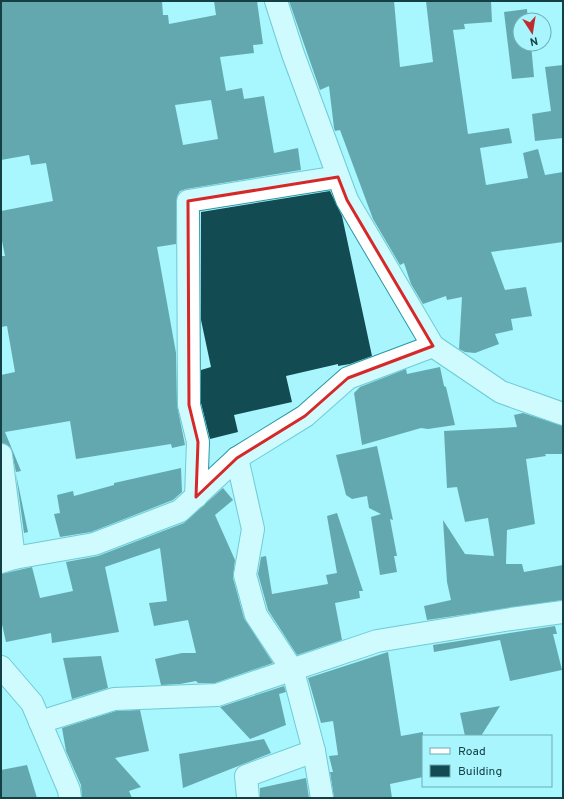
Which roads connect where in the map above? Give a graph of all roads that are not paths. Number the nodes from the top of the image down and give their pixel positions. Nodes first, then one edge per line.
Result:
1 (276, 1) edge
2 (338, 177) junction
3 (433, 346) junction
4 (563, 414) edge
5 (1, 455) edge
6 (237, 458) junction
7 (196, 497) junction
8 (7, 560) edge
9 (563, 612) edge
10 (1, 667) edge
11 (293, 671) junction
12 (40, 722) junction
13 (314, 751) junction
14 (70, 798) edge
15 (248, 798) edge
16 (322, 798) edge

1 - 2 street
2 - 3 street
2 - 7 street
3 - 4 street
3 - 6 street
5 - 8 street
6 - 7 street
6 - 11 street
7 - 8 street
9 - 11 street
10 - 12 street
11 - 12 street
11 - 13 street
12 - 14 street
13 - 15 street
13 - 16 street

